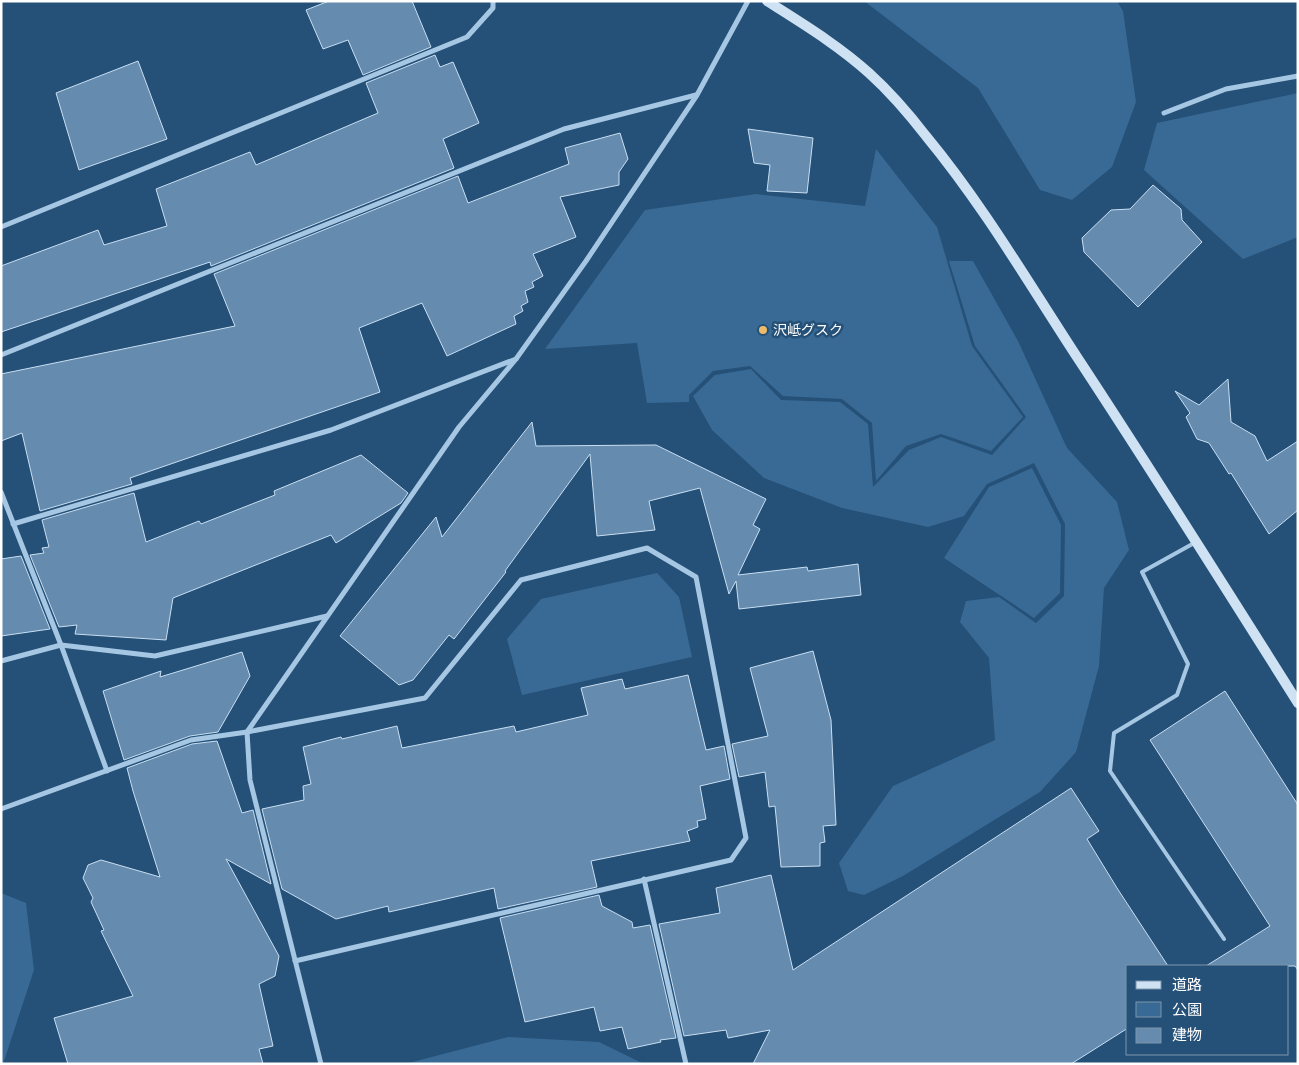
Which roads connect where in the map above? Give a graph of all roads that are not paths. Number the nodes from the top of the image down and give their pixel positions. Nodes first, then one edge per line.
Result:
1 (493, 1) edge
2 (748, 1) edge
3 (767, 1) edge
4 (1298, 76) edge
5 (697, 95) junction
6 (1164, 114) dead end
7 (1, 227) edge
8 (1, 355) edge
9 (516, 359) junction
10 (1, 492) edge
11 (4, 506) edge
12 (13, 524) junction
13 (1196, 542) junction
14 (327, 616) junction
15 (61, 645) junction
16 (1, 661) edge
17 (1298, 703) edge
18 (247, 732) junction
19 (107, 771) junction
20 (1, 809) edge
21 (644, 879) junction
22 (1224, 939) dead end
23 (295, 961) junction
24 (321, 1064) edge
25 (686, 1064) edge

1 - 7 street
2 - 5 street
3 - 13 street
4 - 6 street
5 - 8 street
5 - 9 street
9 - 12 street
9 - 14 street
10 - 11 street
11 - 12 street
12 - 15 street
13 - 17 street
13 - 22 lane
14 - 15 street
14 - 18 street
15 - 16 street
15 - 19 street
18 - 19 street
18 - 21 street
18 - 23 street
19 - 20 street
21 - 23 street
21 - 25 street
23 - 24 street

